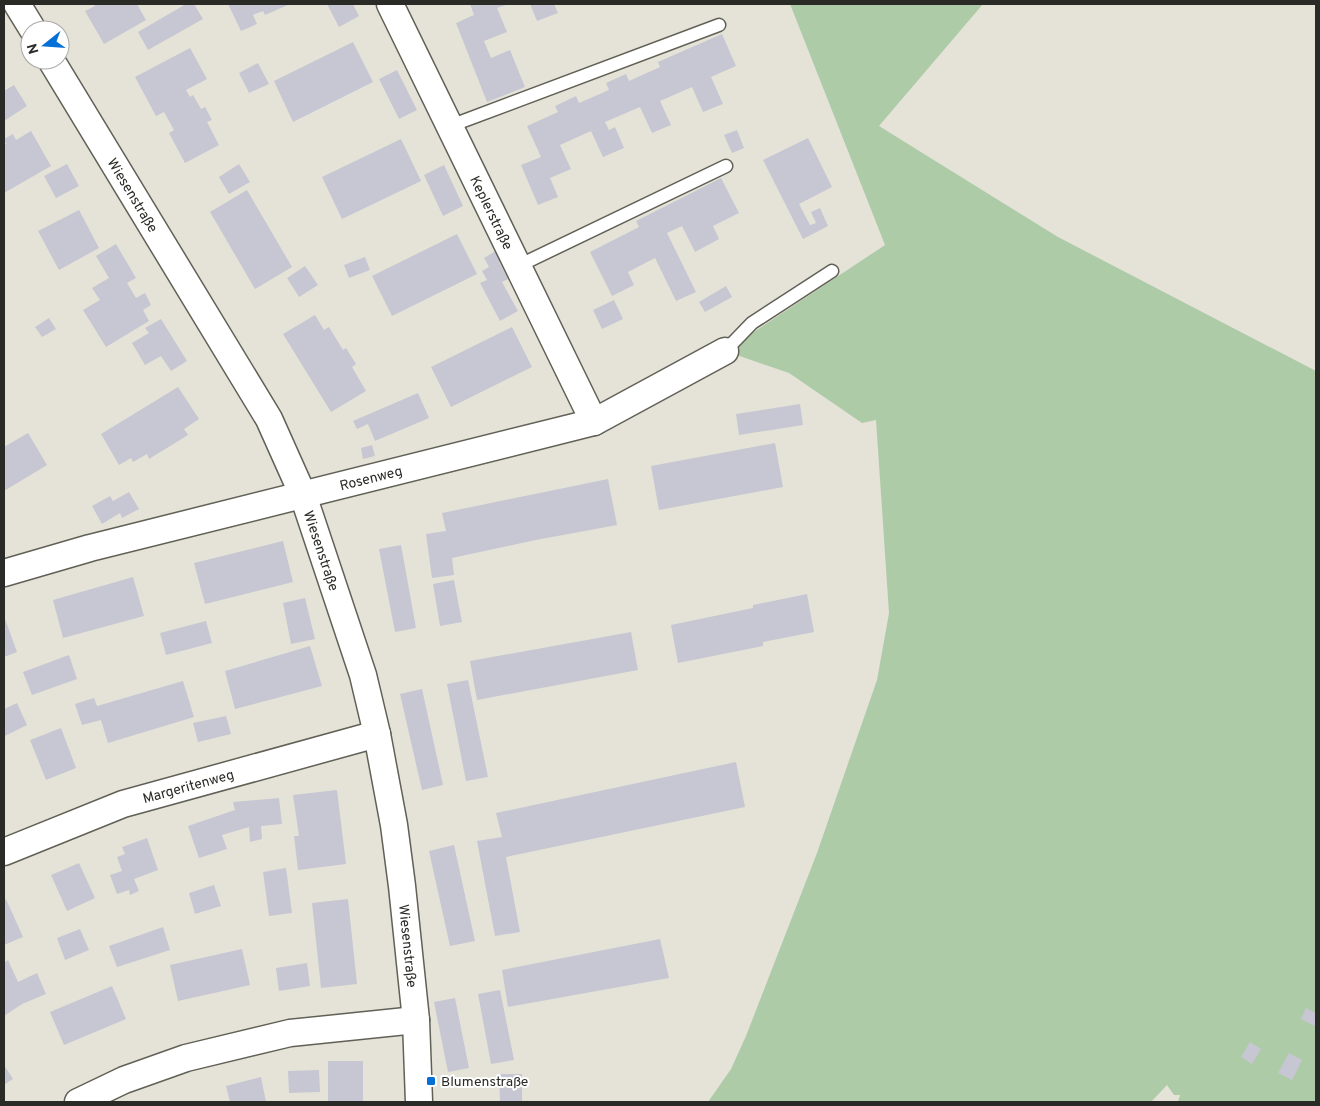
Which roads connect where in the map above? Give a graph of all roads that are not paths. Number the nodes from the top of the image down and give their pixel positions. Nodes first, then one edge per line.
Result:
1 (17, 4) edge
2 (390, 4) edge
3 (27, 20) edge
4 (719, 25) dead end
5 (57, 70) edge
6 (450, 126) junction
7 (726, 166) dead end
8 (518, 266) junction
9 (832, 271) dead end
10 (725, 351) joint
11 (594, 422) junction
12 (303, 495) junction
13 (4, 573) edge
14 (377, 734) junction
15 (4, 852) edge
16 (416, 1020) junction
17 (78, 1102) edge
18 (419, 1102) edge

1 - 3 street
2 - 6 street, Keplerstraße
4 - 6 lane
5 - 12 street, Wiesenstraße
6 - 8 street, Keplerstraße
7 - 8 lane
8 - 11 street, Keplerstraße
9 - 10 lane
10 - 11 street, Rosenweg
11 - 12 street, Rosenweg
12 - 13 street, Rosenweg
12 - 14 street, Wiesenstraße
14 - 15 street, Margeritenweg
14 - 16 street, Wiesenstraße
16 - 17 street
16 - 18 street, Wiesenstraße

